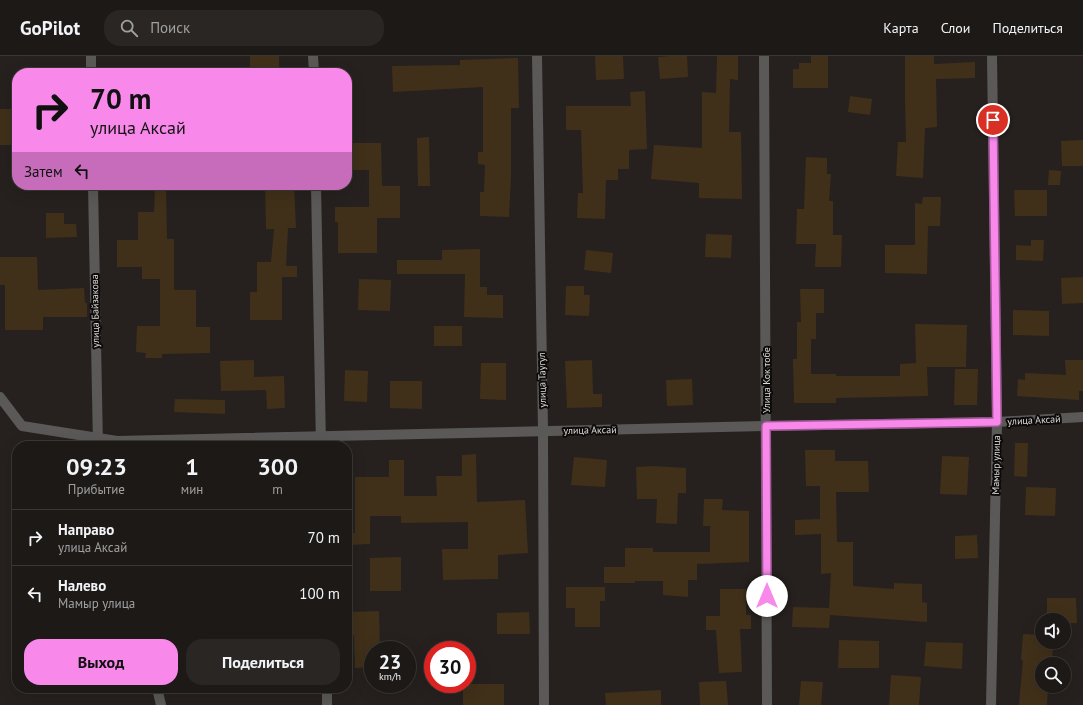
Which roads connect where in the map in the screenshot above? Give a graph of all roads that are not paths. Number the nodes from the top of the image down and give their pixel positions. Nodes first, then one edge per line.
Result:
1 (91, 56) edge
2 (313, 56) edge
3 (538, 56) edge
4 (764, 56) edge
5 (992, 56) edge
6 (91, 68) edge
7 (314, 68) edge
8 (93, 190) edge
9 (316, 190) edge
10 (0, 397) edge
11 (1083, 417) edge
12 (997, 422) junction
13 (766, 426) junction
14 (543, 431) junction
15 (93, 441) edge
16 (98, 441) edge
17 (117, 441) edge
18 (321, 441) edge
19 (158, 693) edge
20 (327, 693) edge
21 (161, 705) edge
22 (327, 705) edge
23 (544, 705) edge
24 (768, 705) edge
25 (991, 705) edge

1 - 6 street
2 - 7 street
3 - 14 street, улица Таугул
4 - 13 street, Улица Кок тобе
5 - 12 street, Мамыр улица
8 - 16 street, улица Байзакова
9 - 18 street
10 - 15 street, улица Аксай
11 - 12 street, улица Аксай
12 - 13 street, улица Аксай
12 - 25 street, Мамыр улица
13 - 14 street, улица Аксай
13 - 24 street, Улица Кок тобе
14 - 18 street, улица Аксай
14 - 23 street, улица Таугул
17 - 18 street, улица Аксай
19 - 21 street
20 - 22 street

